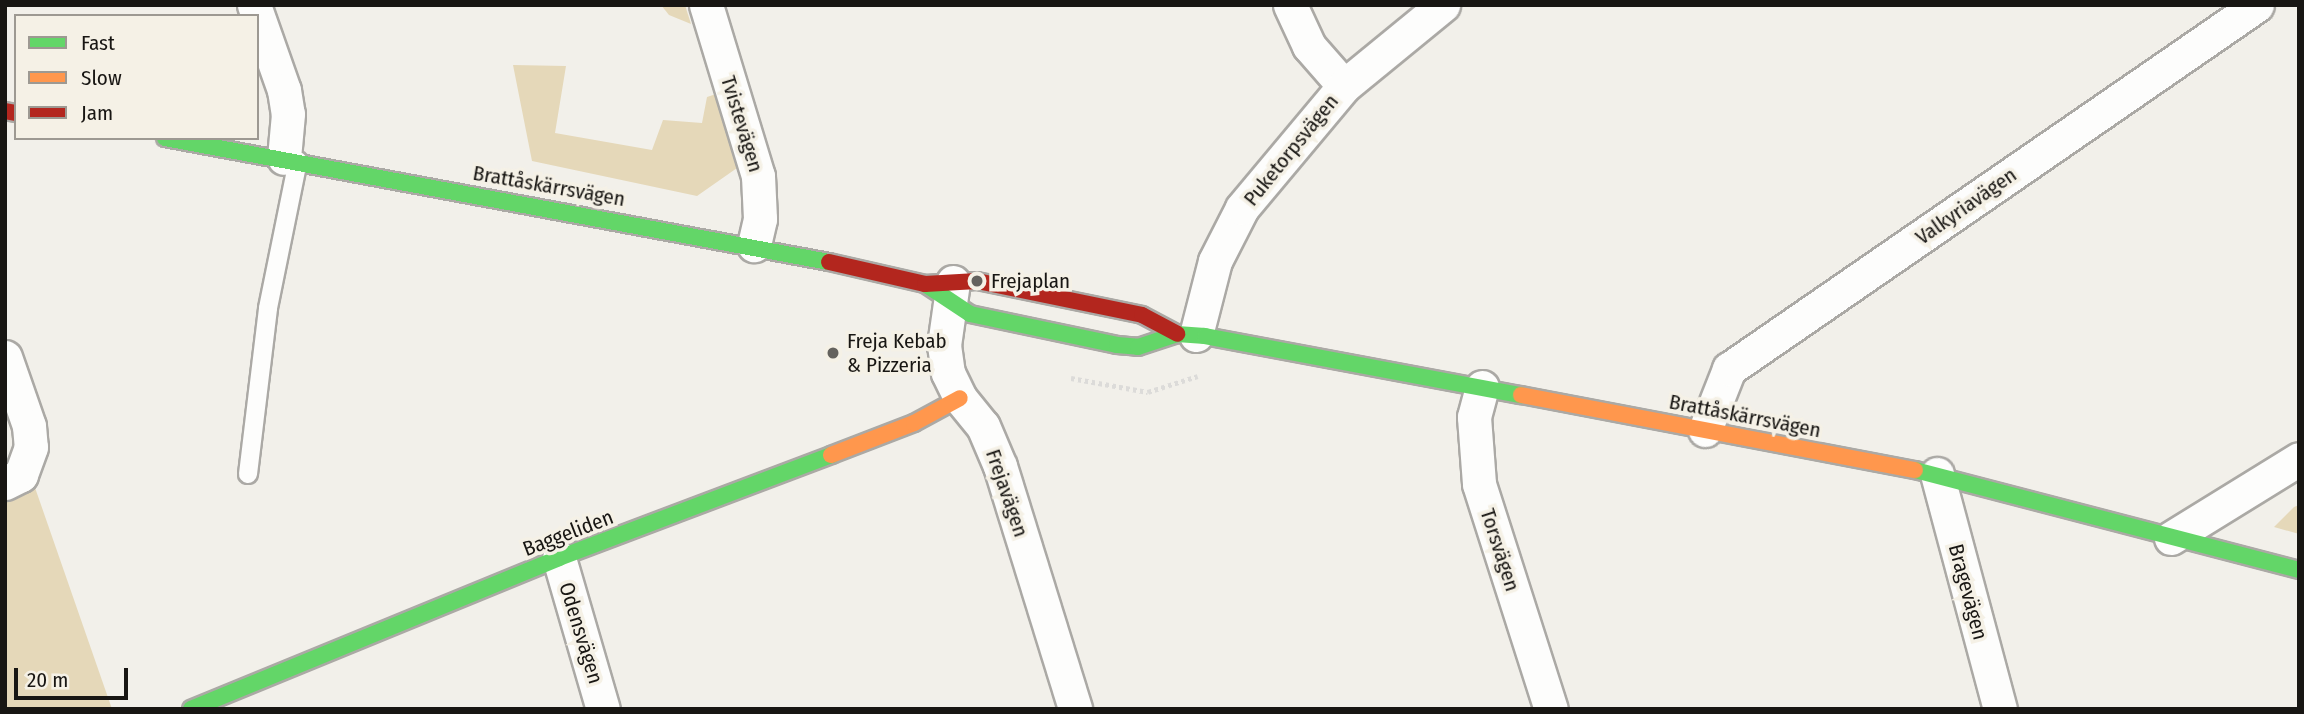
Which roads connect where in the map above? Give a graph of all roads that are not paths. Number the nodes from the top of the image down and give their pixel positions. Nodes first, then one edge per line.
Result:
1 (706, 5) edge
2 (1290, 5) edge
3 (1443, 5) edge
4 (2257, 5) edge
5 (259, 19) edge
6 (1344, 86) junction
7 (176, 140) edge
8 (291, 160) junction
9 (754, 245) junction
10 (942, 290) junction
11 (1186, 335) junction
12 (5, 357) edge
13 (1482, 387) junction
14 (960, 398) junction
15 (1705, 429) junction
16 (2299, 459) edge
17 (248, 474) dead end
18 (1937, 474) junction
19 (5, 483) edge
20 (2171, 538) junction
21 (559, 558) junction
22 (2299, 570) edge
23 (191, 709) edge
24 (603, 709) edge
25 (1075, 709) edge
26 (1551, 709) edge
27 (2000, 709) edge

1 - 9 street, Tvistevägen
2 - 6 street
3 - 6 street, Puketorpsvägen
4 - 15 street, Valkyriavägen
5 - 8 street
6 - 11 street, Puketorpsvägen
7 - 8 street, Brattåskärrsvägen
8 - 9 street, Brattåskärrsvägen
8 - 17 lane
9 - 10 street, Brattåskärrsvägen
10 - 11 street, Brattåskärrsvägen
10 - 11 street, Brattåskärrsvägen
10 - 14 street, Frejavägen
11 - 13 street, Brattåskärrsvägen
12 - 19 street
13 - 15 street, Brattåskärrsvägen
13 - 26 street, Torsvägen
14 - 21 street, Baggeliden
14 - 25 street, Frejavägen
15 - 18 street, Brattåskärrsvägen
16 - 20 street
18 - 20 street, Brattåskärrsvägen
18 - 27 street, Bragevägen
20 - 22 street, Brattåskärrsvägen
21 - 23 street, Baggeliden
21 - 24 street, Odensvägen

